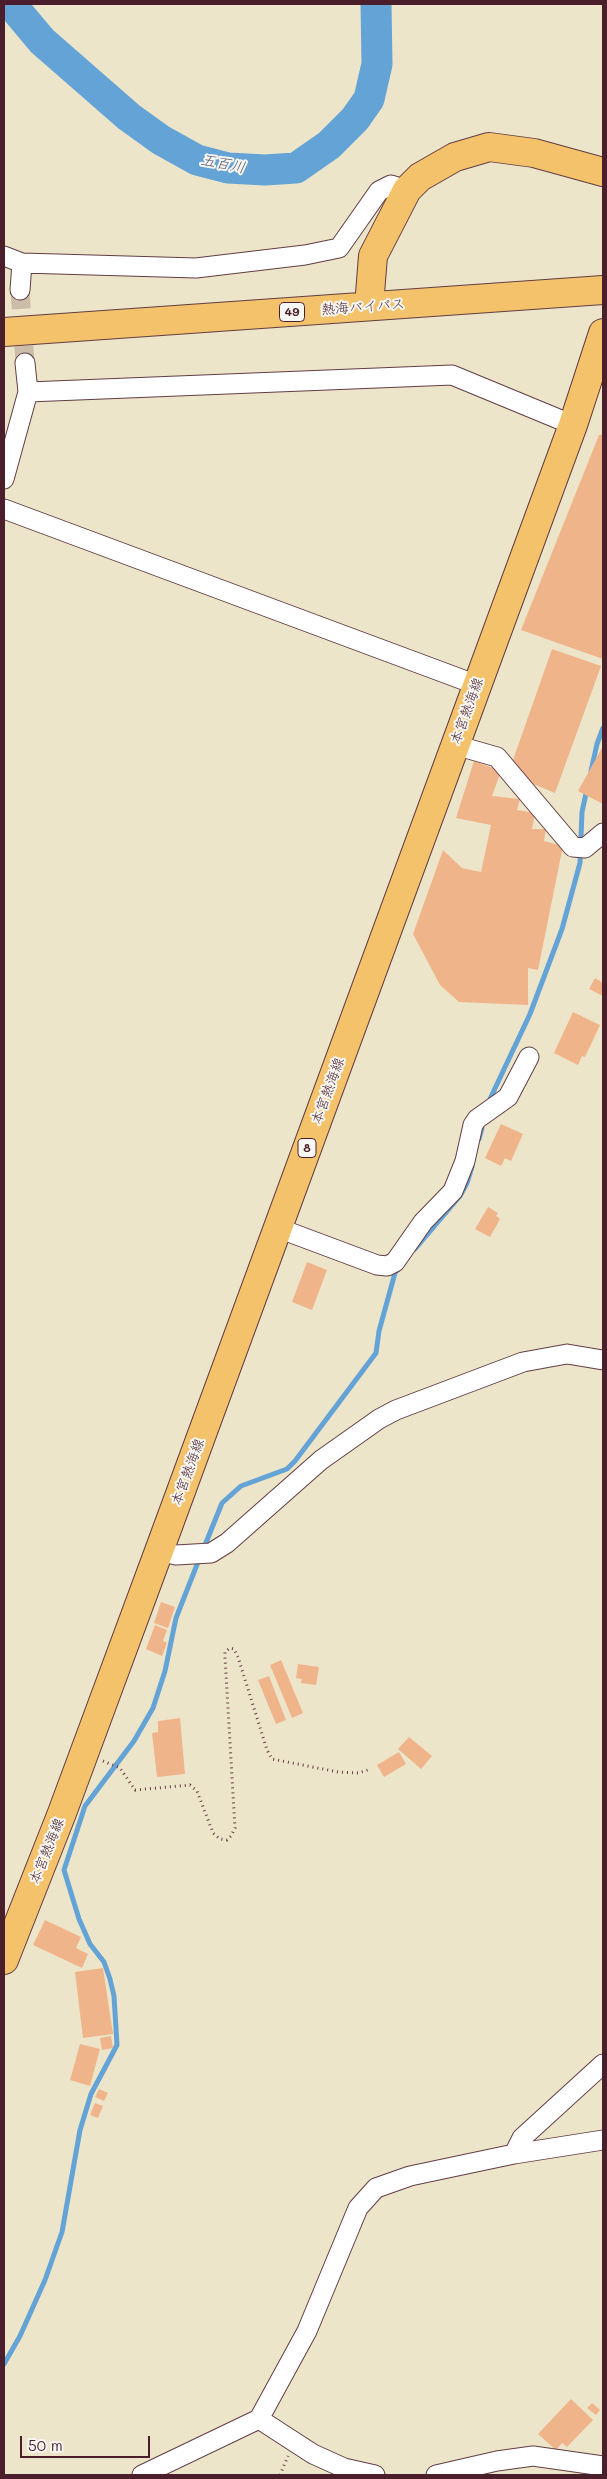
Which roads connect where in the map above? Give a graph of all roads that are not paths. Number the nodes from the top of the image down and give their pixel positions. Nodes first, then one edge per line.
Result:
1 (603, 172) edge
2 (407, 190) junction
3 (4, 256) edge
4 (22, 262) junction
5 (20, 290) tunnel mouth
6 (592, 291) edge
7 (369, 306) junction
8 (4, 332) edge
9 (603, 333) edge
10 (25, 363) tunnel mouth
11 (28, 392) junction
12 (572, 425) junction
13 (4, 479) edge
14 (4, 509) edge
15 (477, 685) junction
16 (455, 745) junction
17 (603, 833) edge
18 (529, 1057) dead end
19 (278, 1228) junction
20 (603, 1360) edge
21 (159, 1551) junction
22 (4, 1960) edge
23 (603, 2064) edge
24 (603, 2140) edge
25 (514, 2154) junction
26 (260, 2419) junction
27 (603, 2466) edge
28 (142, 2475) edge
29 (375, 2475) edge
30 (436, 2475) edge

1 - 2 main road
2 - 4 street
2 - 7 main road
3 - 4 street
4 - 5 street
6 - 7 main road, 熱海バイパス / 49
7 - 8 main road, 熱海バイパス / 49
9 - 12 main road, 本宮熱海線 / 8
10 - 11 street
11 - 12 street
11 - 13 street
12 - 15 main road, 本宮熱海線 / 8
14 - 15 street
15 - 16 main road, 本宮熱海線 / 8
16 - 17 street
16 - 19 main road, 本宮熱海線 / 8
18 - 19 street
19 - 21 main road, 本宮熱海線 / 8
20 - 21 street
21 - 22 main road, 本宮熱海線 / 8
23 - 25 street
24 - 25 street
25 - 26 street
26 - 28 street
26 - 29 street
27 - 30 street

